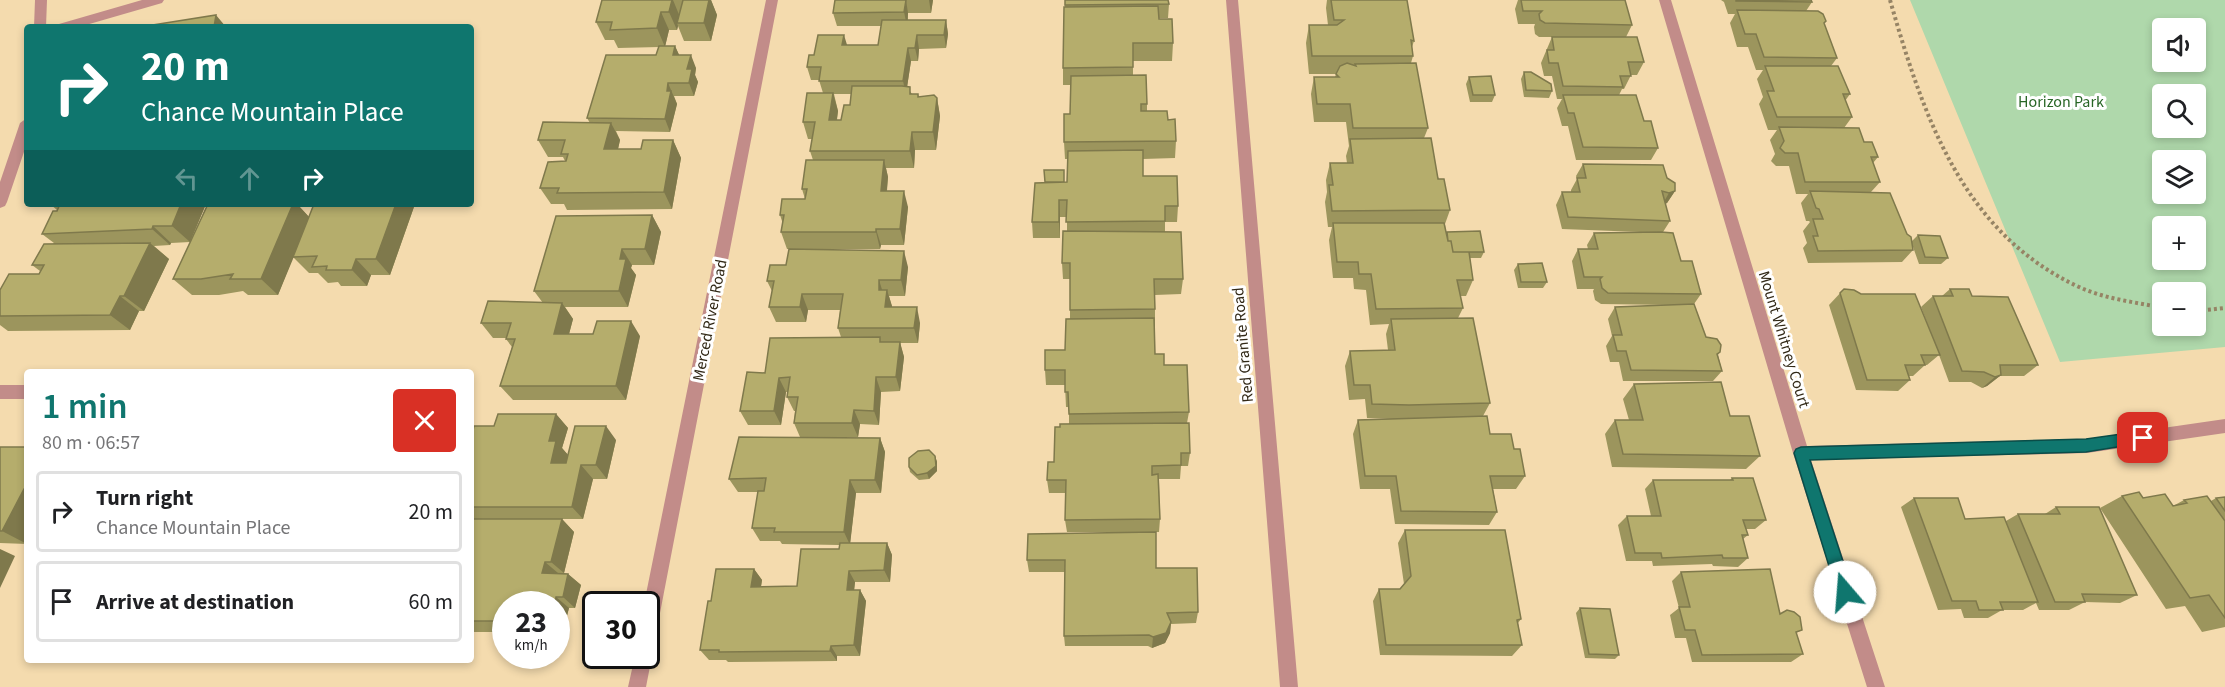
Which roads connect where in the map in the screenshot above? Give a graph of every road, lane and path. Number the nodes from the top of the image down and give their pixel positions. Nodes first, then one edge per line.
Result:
1 (41, 0) edge
2 (158, 0) edge
3 (772, 0) edge
4 (1232, 0) edge
5 (1665, 0) edge
6 (1890, 0) edge
7 (40, 24) edge
8 (74, 24) edge
9 (24, 132) edge
10 (0, 202) edge
11 (2152, 305) edge
12 (2225, 308) edge
13 (2206, 310) edge
14 (0, 392) edge
15 (24, 392) edge
16 (2225, 426) edge
17 (1801, 453) junction
18 (655, 591) edge
19 (640, 669) edge
20 (637, 687) edge
21 (1289, 687) edge
22 (1876, 687) edge

1 - 7 street
2 - 8 street
3 - 18 street, Merced River Road
4 - 21 street, Red Granite Road
5 - 17 street, Mount Whitney Court
6 - 11 path
9 - 10 street
12 - 13 path
14 - 15 street
16 - 17 street
17 - 22 street, Mount Whitney Court
19 - 20 street

